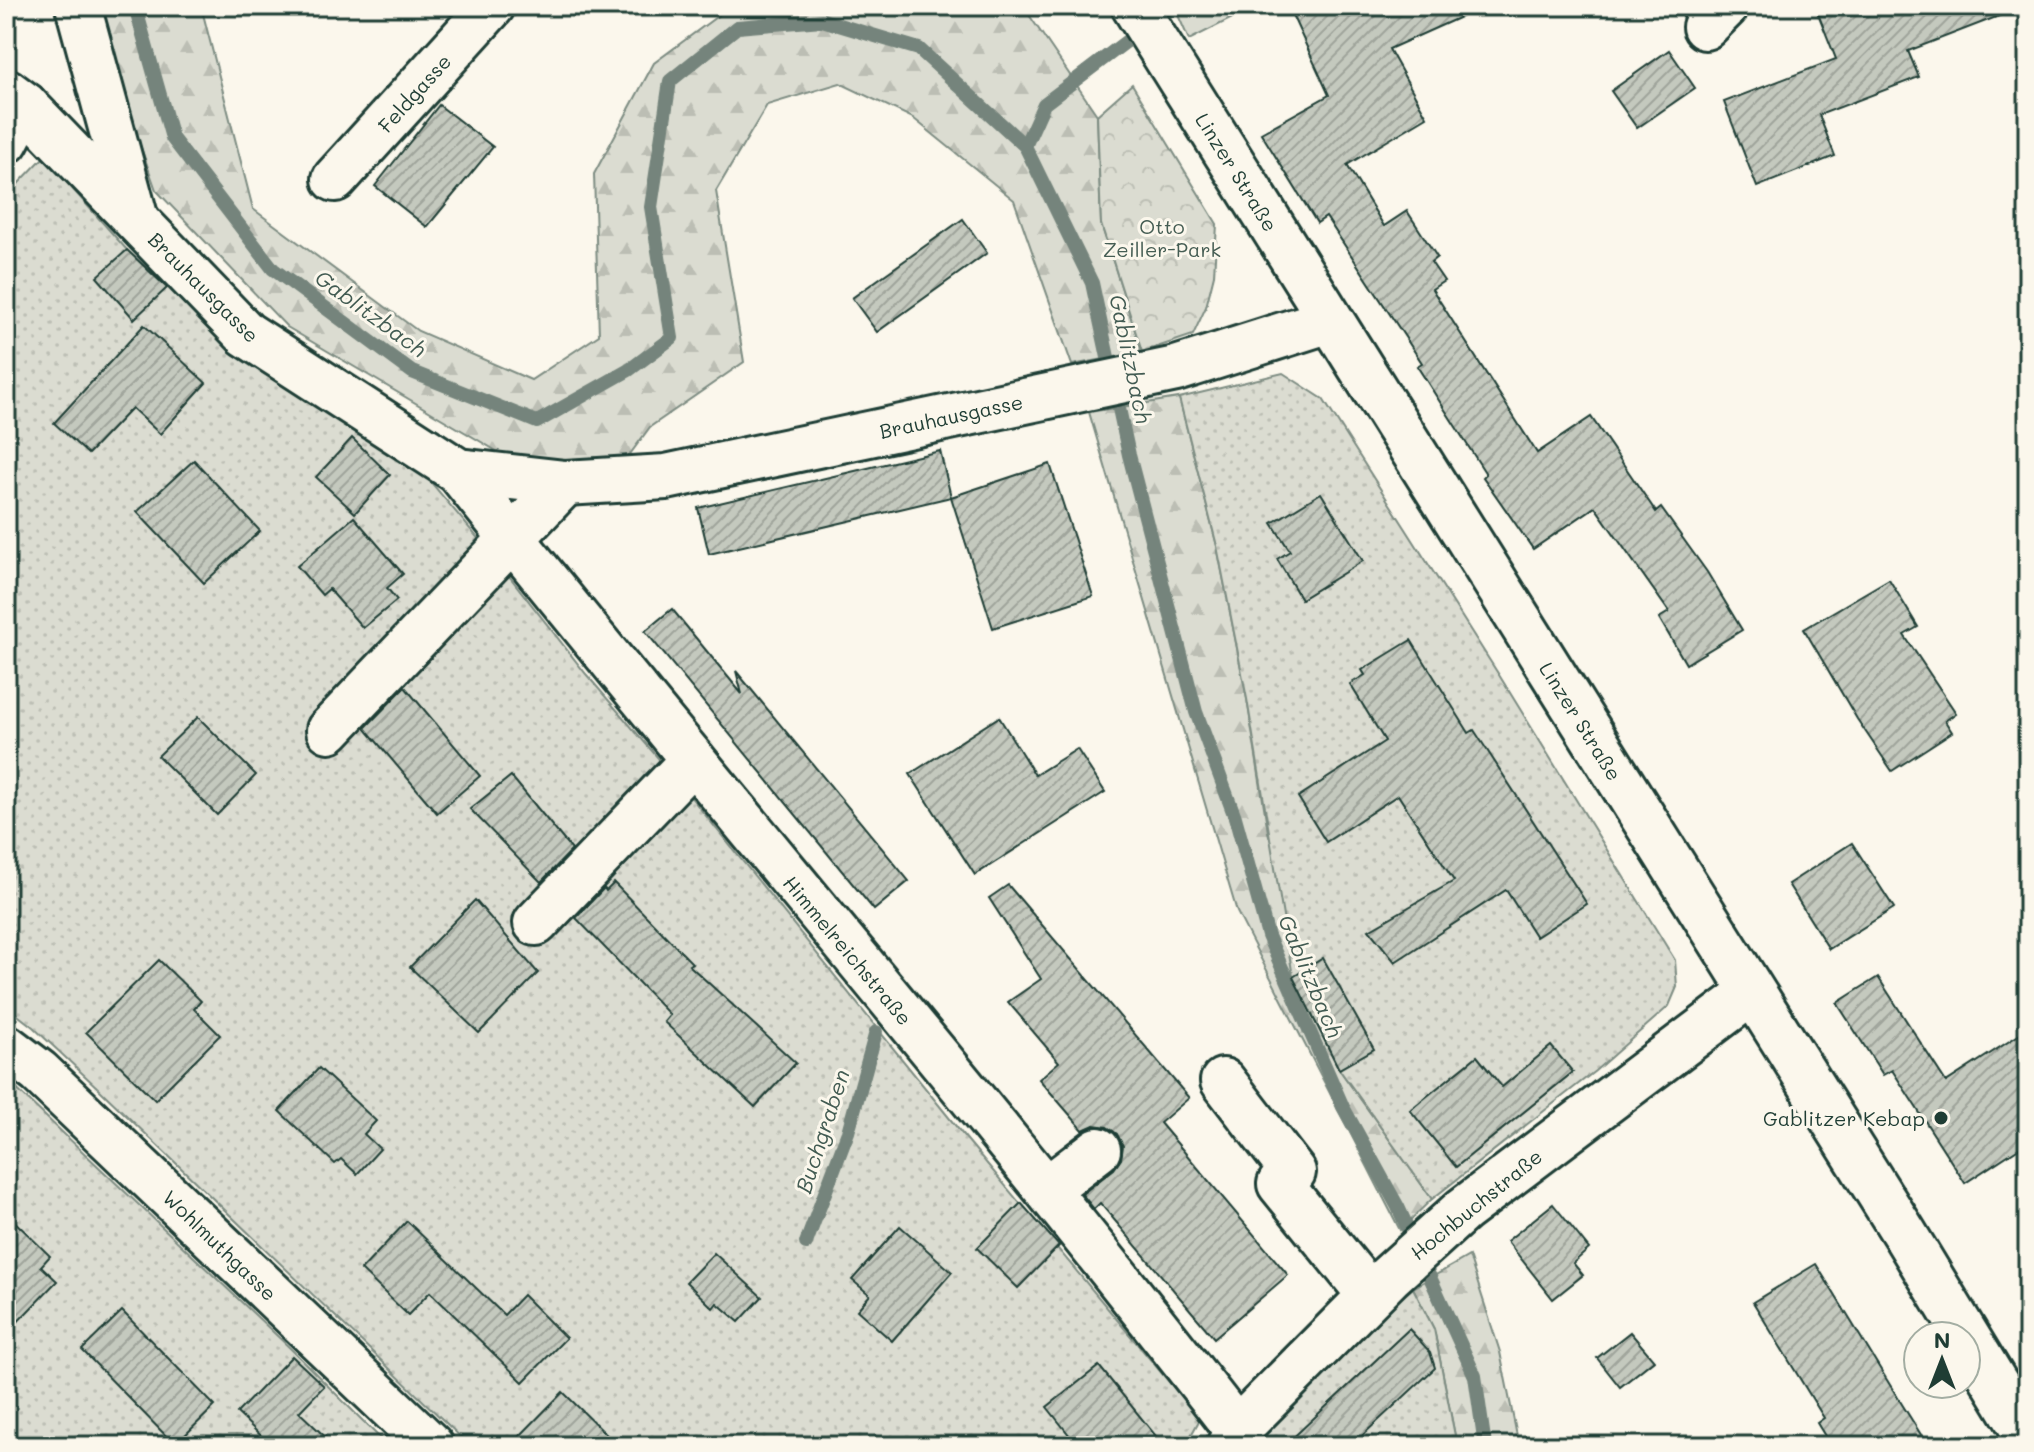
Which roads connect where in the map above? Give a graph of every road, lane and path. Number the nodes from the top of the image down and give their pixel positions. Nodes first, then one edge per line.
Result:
1 (78, 6) edge
2 (492, 6) edge
3 (1134, 6) edge
4 (12, 112) edge
5 (335, 179) dead end
6 (136, 218) junction
7 (1330, 320) junction
8 (458, 471) junction
9 (565, 483) junction
10 (512, 539) junction
11 (329, 730) dead end
12 (693, 760) junction
13 (536, 923) dead end
14 (1751, 993) junction
15 (6, 1047) edge
16 (1223, 1081) dead end
17 (1098, 1150) dead end
18 (1047, 1189) junction
19 (1380, 1286) junction
20 (2028, 1437) edge
21 (1233, 1438) edge
22 (431, 1446) edge

1 - 6 street
2 - 5 street, Feldgasse
3 - 7 street, Linzer Straße
4 - 6 street, Brauhausgasse
6 - 8 street, Brauhausgasse
7 - 9 street, Brauhausgasse
7 - 14 street, Linzer Straße
8 - 9 street, Brauhausgasse
8 - 10 street, Himmelreichstraße
9 - 10 street
10 - 11 street
10 - 12 street, Himmelreichstraße
12 - 13 street
12 - 18 street, Himmelreichstraße
14 - 19 street, Hochbuchstraße
14 - 20 street, Linzer Straße
15 - 22 street, Wohlmuthgasse
16 - 19 street
17 - 18 street
18 - 21 street, Himmelreichstraße
19 - 21 street, Hochbuchstraße

